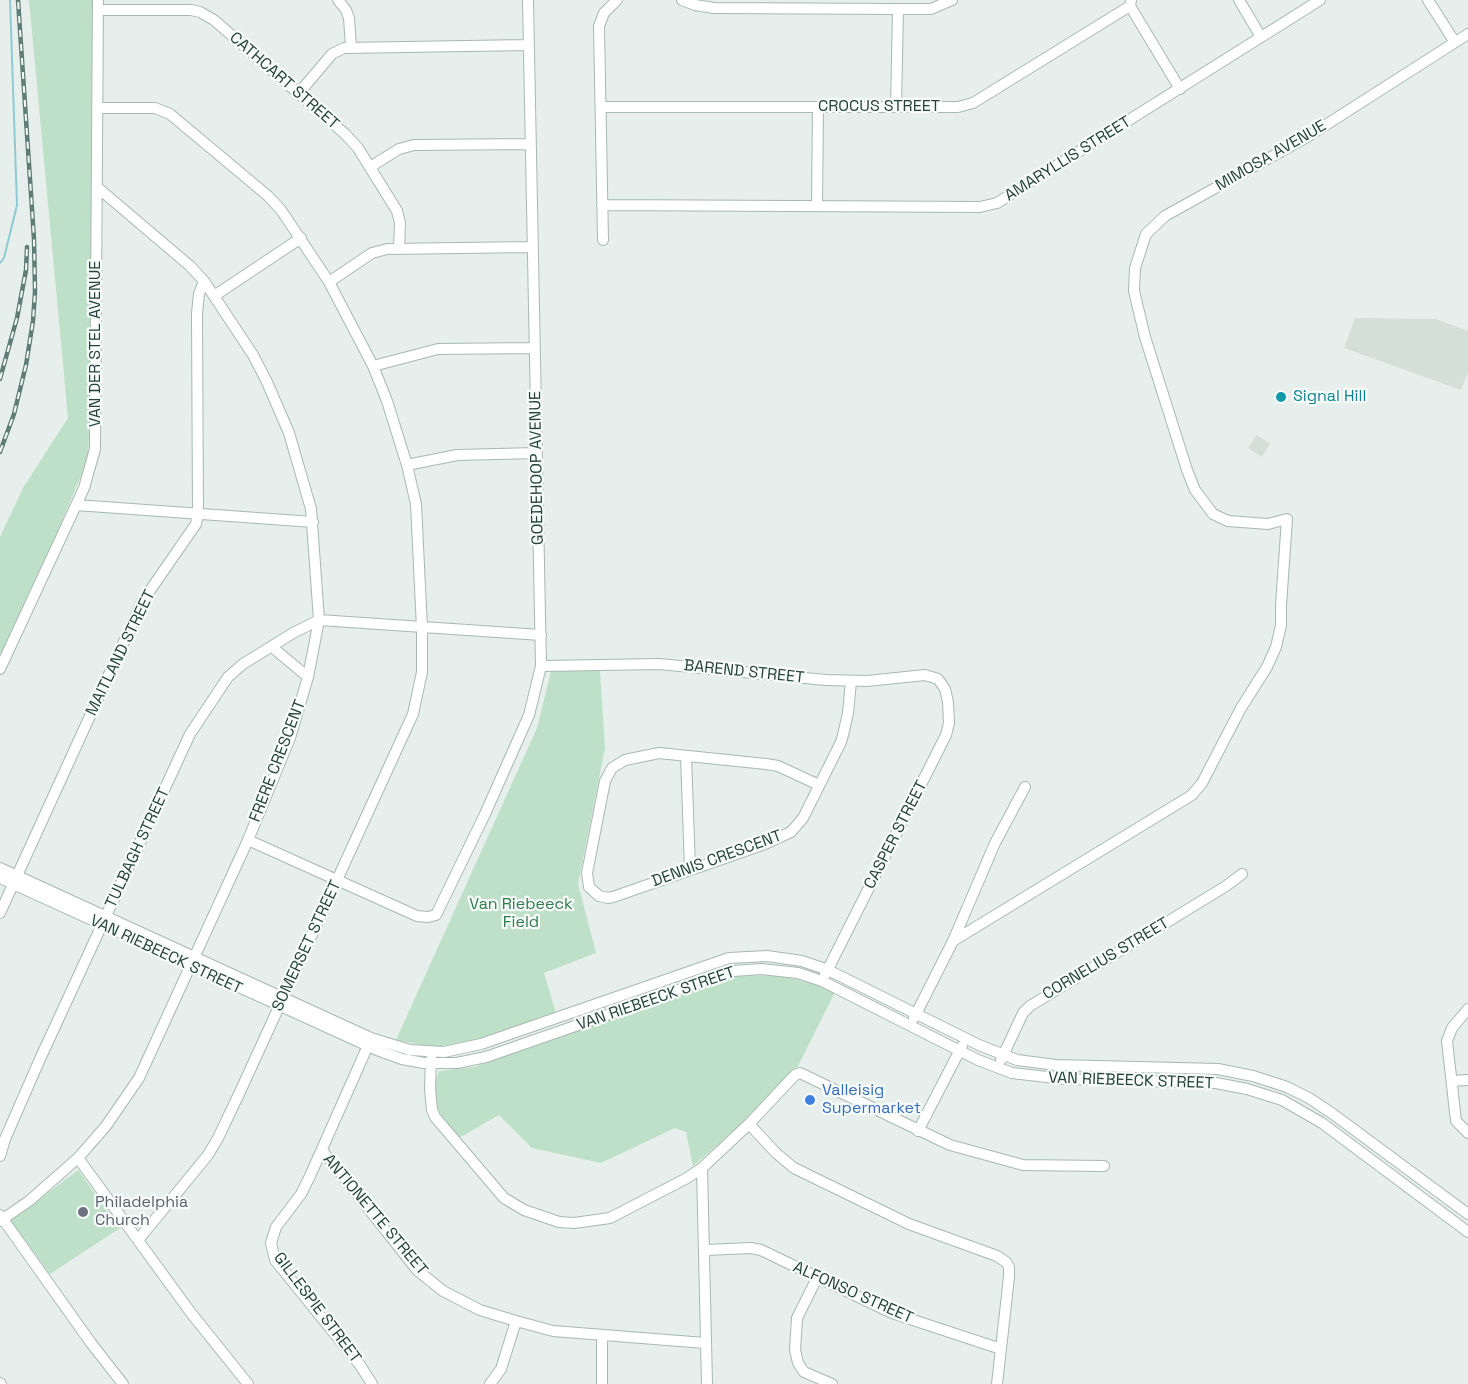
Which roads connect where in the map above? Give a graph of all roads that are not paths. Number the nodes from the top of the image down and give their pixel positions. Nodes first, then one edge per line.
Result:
1 (338, 0) edge
2 (528, 0) edge
3 (617, 0) edge
4 (682, 0) edge
5 (952, 0) edge
6 (1239, 0) edge
7 (1320, 0) edge
8 (1428, 0) edge
9 (1130, 3) edge
10 (98, 5) edge
11 (898, 9) junction
12 (1468, 34) edge
13 (1261, 37) junction
14 (1454, 41) junction
15 (528, 45) junction
16 (351, 47) junction
17 (1180, 89) junction
18 (298, 94) junction
19 (600, 107) junction
20 (818, 107) junction
21 (896, 107) junction
22 (97, 108) junction
23 (530, 144) junction
24 (370, 167) junction
25 (97, 187) junction
26 (602, 205) junction
27 (817, 206) junction
28 (300, 238) junction
29 (603, 240) dead end
30 (532, 247) junction
31 (399, 248) junction
32 (204, 281) junction
33 (329, 282) junction
34 (214, 296) junction
35 (535, 348) junction
36 (372, 366) junction
37 (536, 453) junction
38 (407, 465) junction
39 (76, 505) junction
40 (198, 514) junction
41 (313, 522) junction
42 (319, 620) junction
43 (422, 628) junction
44 (541, 635) junction
45 (272, 647) junction
46 (541, 666) junction
47 (0, 669) edge
48 (308, 677) junction
49 (851, 681) junction
50 (943, 684) joint
51 (686, 756) junction
52 (819, 784) junction
53 (1025, 787) dead end
54 (248, 840) junction
55 (0, 868) edge
56 (690, 869) junction
57 (1242, 874) dead end
58 (0, 878) edge
59 (338, 879) junction
60 (15, 880) junction
61 (0, 913) edge
62 (104, 922) junction
63 (952, 941) junction
64 (192, 962) junction
65 (828, 969) junction
66 (822, 981) junction
67 (281, 1002) junction
68 (1468, 1009) edge
69 (916, 1013) junction
70 (910, 1026) junction
71 (966, 1038) junction
72 (369, 1042) junction
73 (959, 1051) junction
74 (1003, 1055) junction
75 (431, 1058) junction
76 (997, 1068) junction
77 (1468, 1080) edge
78 (1452, 1081) junction
79 (1287, 1087) junction
80 (1282, 1100) junction
81 (749, 1124) junction
82 (918, 1131) junction
83 (1468, 1133) edge
84 (322, 1150) junction
85 (0, 1156) edge
86 (78, 1158) junction
87 (1104, 1166) dead end
88 (702, 1168) junction
89 (1468, 1214) edge
90 (1, 1218) edge
91 (1468, 1232) edge
92 (138, 1240) junction
93 (705, 1250) junction
94 (817, 1278) junction
95 (516, 1322) junction
96 (602, 1336) junction
97 (705, 1343) junction
98 (1001, 1349) junction
99 (123, 1384) edge
100 (248, 1384) edge
101 (372, 1384) edge
102 (490, 1384) edge
103 (602, 1384) edge
104 (707, 1384) edge
105 (832, 1384) edge
106 (997, 1384) edge

1 - 16 street
2 - 15 street, GOEDEHOOP AVENUE
3 - 19 street
4 - 11 street
5 - 11 street
6 - 13 street
7 - 13 street, AMARYLLIS STREET
8 - 14 street
9 - 17 street
9 - 21 street, CROCUS STREET
10 - 18 street, CATHCART STREET
10 - 22 street, VAN DER STEL AVENUE
11 - 21 street
12 - 14 street, MIMOSA AVENUE
13 - 17 street, AMARYLLIS STREET
14 - 63 street, MIMOSA AVENUE
15 - 16 street
15 - 23 street, GOEDEHOOP AVENUE
16 - 18 street
17 - 27 street, AMARYLLIS STREET
18 - 24 street, CATHCART STREET
19 - 20 street, CROCUS STREET
19 - 26 street
20 - 21 street, CROCUS STREET
20 - 27 street
22 - 25 street, VAN DER STEL AVENUE
22 - 28 street, SOMERSET STREET
23 - 24 street
23 - 30 street, GOEDEHOOP AVENUE
24 - 31 street, CATHCART STREET
25 - 32 street, FRERE CRESCENT
25 - 39 street, VAN DER STEL AVENUE
26 - 27 street, AMARYLLIS STREET
26 - 29 street
28 - 33 street, SOMERSET STREET
28 - 34 street
30 - 31 street
30 - 35 street, GOEDEHOOP AVENUE
31 - 33 street
32 - 34 street, FRERE CRESCENT
32 - 40 street, MAITLAND STREET
33 - 36 street, SOMERSET STREET
34 - 41 street, FRERE CRESCENT
35 - 36 street
35 - 37 street, GOEDEHOOP AVENUE
36 - 38 street, SOMERSET STREET
37 - 38 street
37 - 44 street, GOEDEHOOP AVENUE
38 - 43 street, SOMERSET STREET
39 - 40 street
39 - 47 street, VAN DER STEL AVENUE
40 - 41 street
40 - 60 street, MAITLAND STREET
41 - 42 street, FRERE CRESCENT
42 - 43 street
42 - 45 street, TULBAGH STREET
42 - 48 street, FRERE CRESCENT
43 - 44 street
43 - 59 street, SOMERSET STREET
44 - 46 street, GOEDEHOOP AVENUE
45 - 48 street
45 - 62 street, TULBAGH STREET
46 - 49 street, BAREND STREET
46 - 59 street, GOEDEHOOP AVENUE
48 - 54 street, FRERE CRESCENT
49 - 50 street, BAREND STREET
49 - 52 street, DENNIS CRESCENT
50 - 65 street, CASPER STREET
51 - 52 street
51 - 56 street
51 - 56 street, DENNIS CRESCENT
52 - 56 street, DENNIS CRESCENT
53 - 63 street
54 - 59 street
54 - 64 street, FRERE CRESCENT
55 - 60 street, VAN RIEBEECK STREET
57 - 74 street, CORNELIUS STREET
58 - 60 street, VAN RIEBEECK STREET
59 - 67 street, SOMERSET STREET
60 - 61 street, MAITLAND STREET
60 - 62 street, VAN RIEBEECK STREET
62 - 64 street, VAN RIEBEECK STREET
62 - 85 street, TULBAGH STREET
63 - 69 street
64 - 67 street, VAN RIEBEECK STREET
64 - 86 street, FRERE CRESCENT
65 - 66 street, CASPER STREET
65 - 69 street, VAN RIEBEECK STREET
65 - 75 street, VAN RIEBEECK STREET
66 - 70 street, VAN RIEBEECK STREET
66 - 75 street, VAN RIEBEECK STREET
67 - 72 street, VAN RIEBEECK STREET
67 - 92 street, SOMERSET STREET
68 - 78 street
69 - 70 street
69 - 71 street, VAN RIEBEECK STREET
70 - 73 street, VAN RIEBEECK STREET
71 - 73 street
71 - 74 street, VAN RIEBEECK STREET
72 - 75 street, VAN RIEBEECK STREET
72 - 84 street, GILLESPIE STREET
73 - 76 street, VAN RIEBEECK STREET
73 - 82 street
74 - 76 street, CORNELIUS STREET
74 - 79 street, VAN RIEBEECK STREET
75 - 88 street
76 - 80 street, VAN RIEBEECK STREET
77 - 78 street
78 - 83 street
79 - 80 street
79 - 89 street, VAN RIEBEECK STREET
80 - 91 street, VAN RIEBEECK STREET
81 - 82 street
81 - 88 street
81 - 98 street
82 - 87 street
84 - 95 street, ANTIONETTE STREET
84 - 101 street, GILLESPIE STREET
86 - 90 street, FRERE CRESCENT
86 - 92 street
88 - 93 street
90 - 99 street
92 - 100 street
93 - 94 street, ALFONSO STREET
93 - 97 street
94 - 98 street, ALFONSO STREET
94 - 105 street
95 - 96 street, ANTIONETTE STREET
95 - 102 street
96 - 97 street, ANTIONETTE STREET
96 - 103 street
97 - 104 street
98 - 106 street

